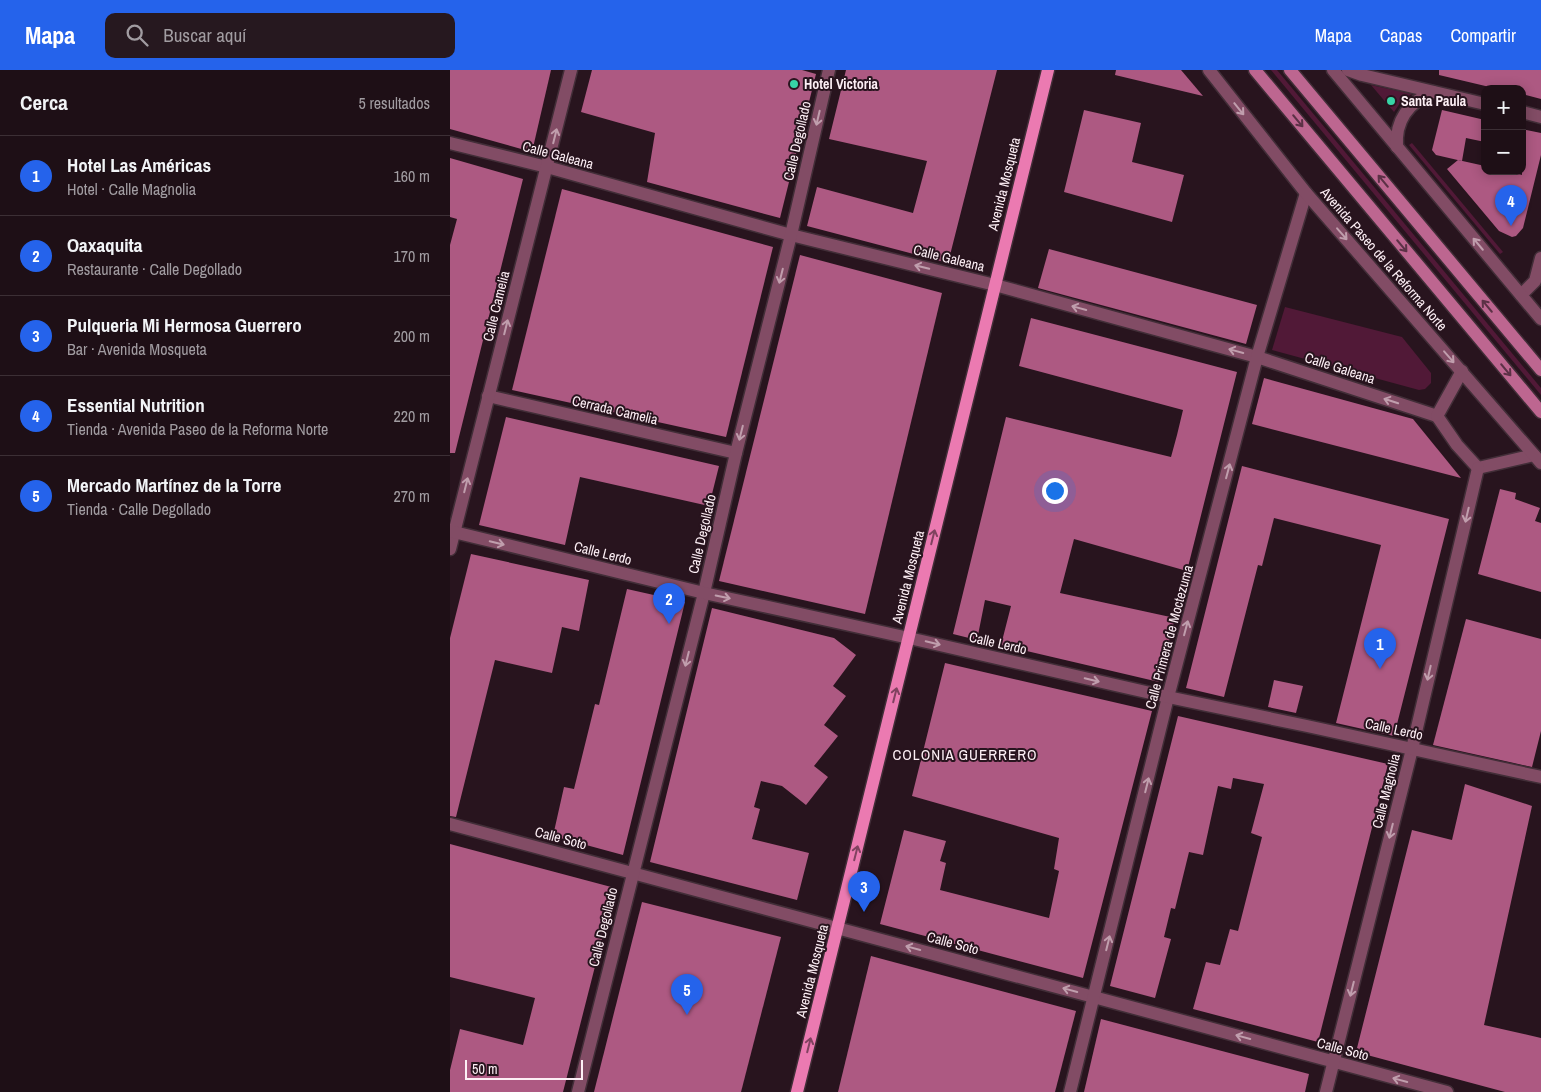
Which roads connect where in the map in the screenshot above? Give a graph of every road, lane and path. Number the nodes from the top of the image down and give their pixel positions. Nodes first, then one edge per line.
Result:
1 (571, 70) edge
2 (829, 70) edge
3 (1048, 70) edge
4 (1209, 70) edge
5 (1255, 70) edge
6 (1290, 70) edge
7 (1342, 72) edge
8 (1433, 92) junction
9 (1481, 103) edge
10 (1526, 113) edge
11 (1541, 117) edge
12 (450, 143) edge
13 (1397, 147) junction
14 (547, 167) junction
15 (1306, 193) junction
16 (791, 235) junction
17 (1541, 258) edge
18 (995, 285) junction
19 (1521, 295) junction
20 (1541, 319) edge
21 (1258, 357) junction
22 (1541, 370) edge
23 (1462, 372) junction
24 (488, 396) junction
25 (1541, 412) edge
26 (1437, 416) junction
27 (736, 453) junction
28 (1538, 459) edge
29 (1478, 468) junction
30 (452, 531) edge
31 (450, 549) edge
32 (704, 593) junction
33 (909, 638) junction
34 (1168, 697) junction
35 (1412, 749) junction
36 (1541, 777) edge
37 (450, 824) edge
38 (632, 873) junction
39 (838, 928) junction
40 (1095, 996) junction
41 (1333, 1062) junction
42 (578, 1092) edge
43 (797, 1092) edge
44 (1070, 1092) edge
45 (1326, 1092) edge
46 (1447, 1092) edge

14 -> 1 street, Calle Camelia
2 -> 16 street, Calle Degollado
3 - 18 main road, Avenida Mosqueta
4 -> 15 street, Avenida Paseo de la Reforma Norte
5 -> 25 main road, Avenida Paseo de la Reforma Norte
22 -> 6 main road
7 - 8 street
7 - 13 street
8 - 9 street
8 - 13 street
10 - 11 street
12 - 14 street, Calle Galeana
19 -> 13 street
14 - 16 street, Calle Galeana
24 -> 14 street, Calle Camelia
15 - 21 street, Calle Primera de Moctezuma
15 -> 23 street, Avenida Paseo de la Reforma Norte
18 -> 16 street, Calle Galeana
16 -> 27 street, Calle Degollado
17 - 19 street
21 -> 18 street, Calle Galeana
33 -> 18 main road, Avenida Mosqueta
19 - 20 street
26 -> 21 street, Calle Galeana
34 -> 21 street, Calle Primera de Moctezuma
23 - 26 street
23 - 28 street, Avenida Paseo de la Reforma Norte
24 - 27 street, Cerrada Camelia
30 -> 24 street, Calle Camelia
26 - 29 street
27 - 32 street, Calle Degollado
28 - 29 street
29 -> 35 street, Calle Magnolia
30 - 31 street, Calle Camelia
30 -> 32 street, Calle Lerdo
32 -> 33 street, Calle Lerdo
32 -> 38 street, Calle Degollado
33 -> 34 street, Calle Lerdo
39 -> 33 main road, Avenida Mosqueta
34 - 35 street, Calle Lerdo
40 -> 34 street, Calle Primera de Moctezuma
35 - 36 street, Calle Lerdo
35 -> 41 street, Calle Magnolia
37 - 38 street, Calle Soto
38 - 39 street, Calle Soto
38 - 42 street, Calle Degollado
40 -> 39 street, Calle Soto
43 -> 39 main road, Avenida Mosqueta
41 -> 40 street, Calle Soto
40 - 44 street, Calle Primera de Moctezuma
41 - 45 street, Calle Magnolia
46 -> 41 street, Calle Soto

